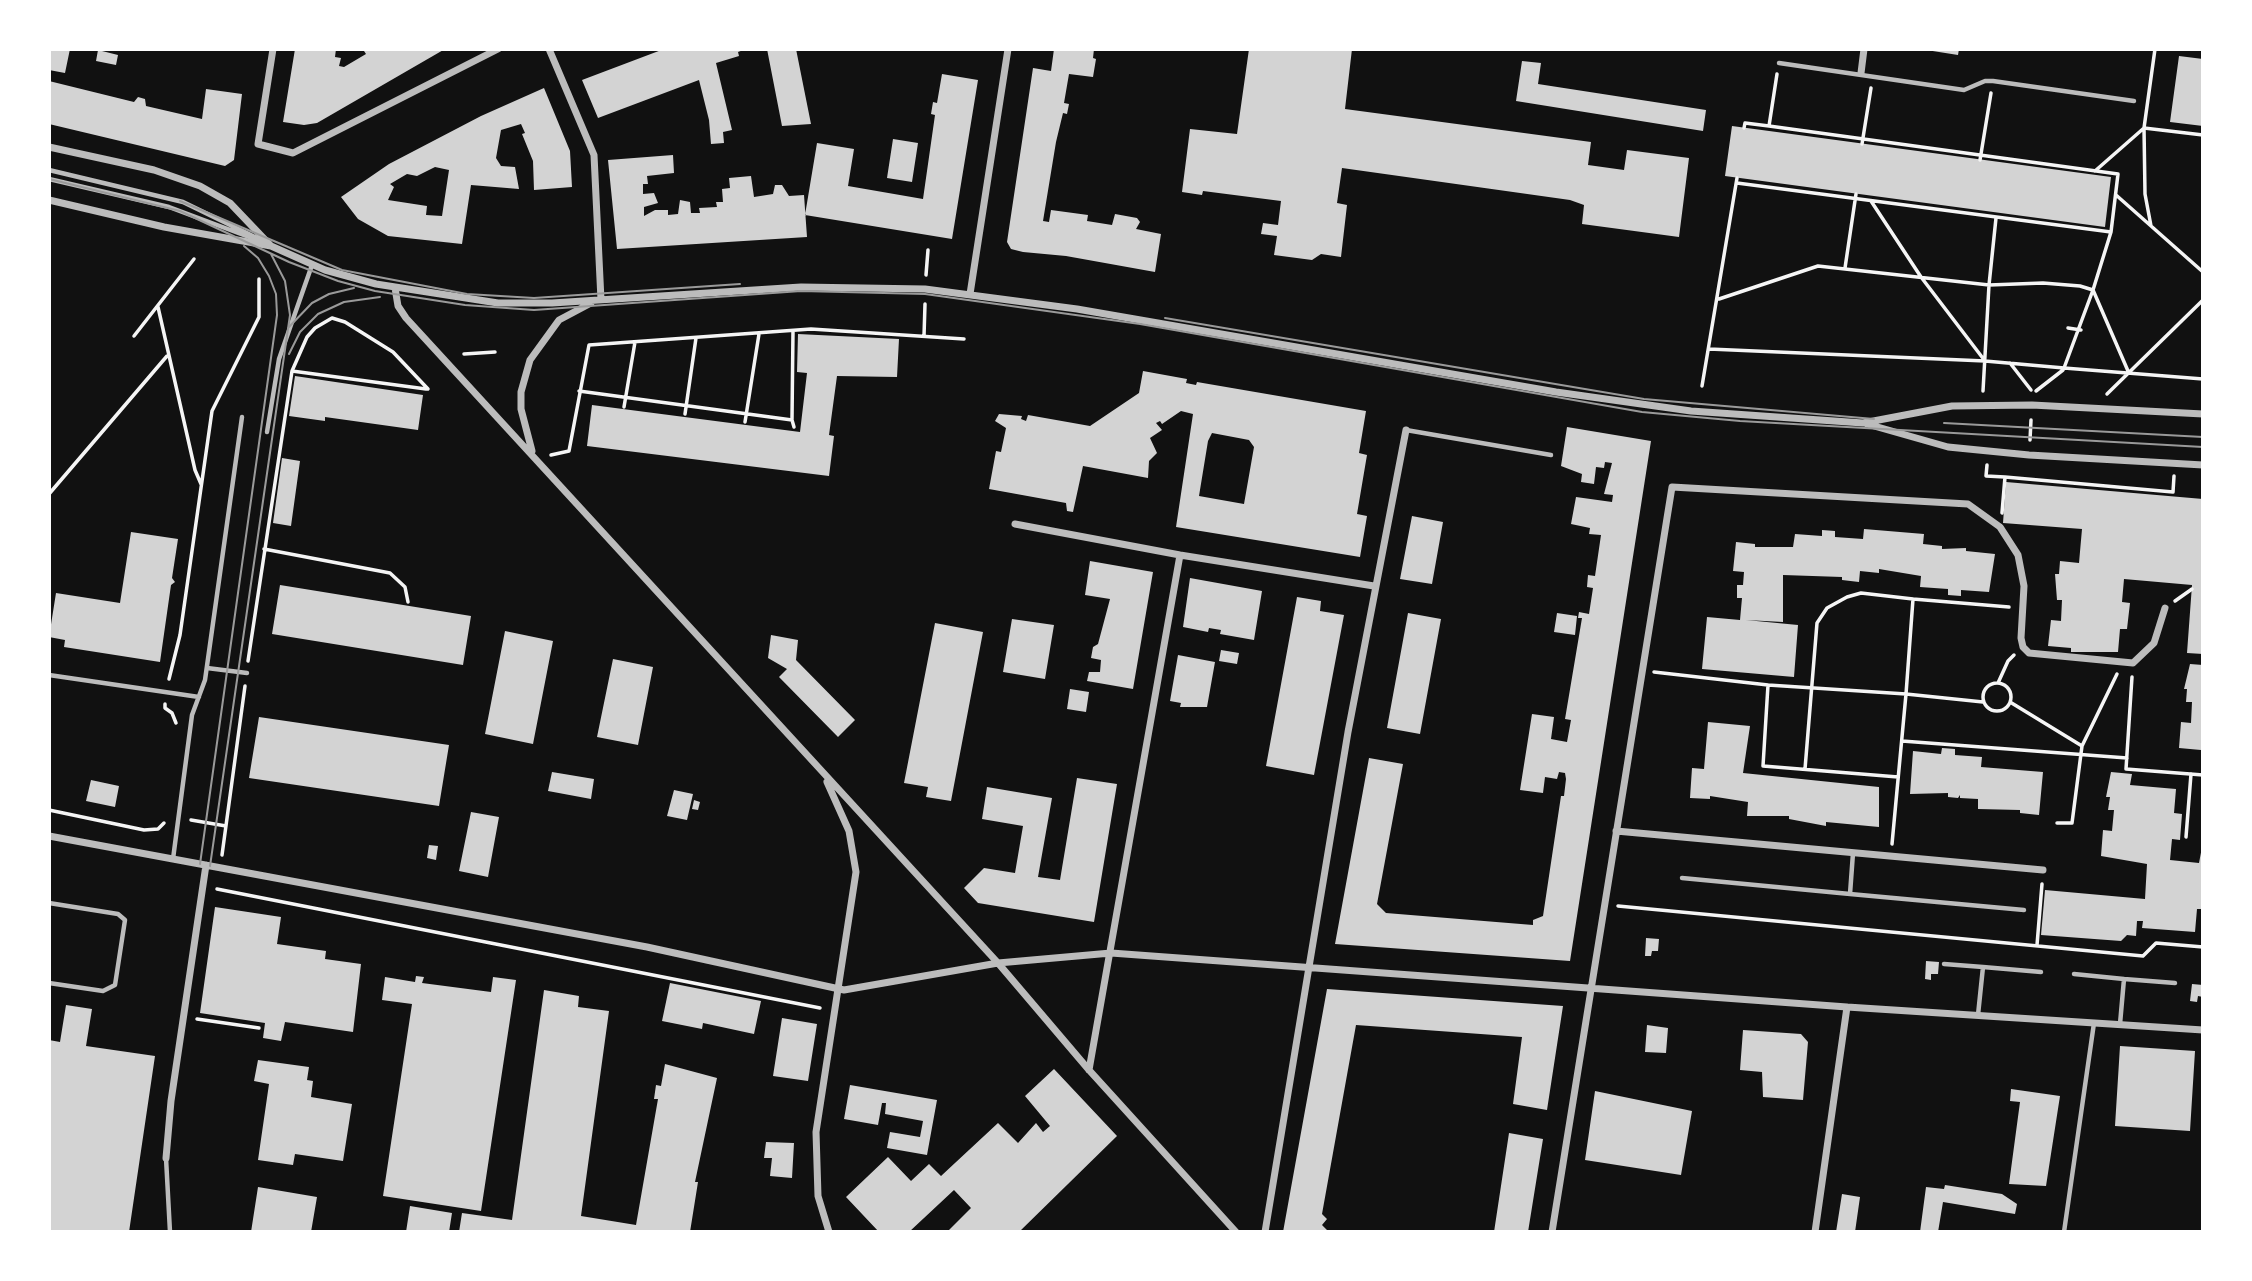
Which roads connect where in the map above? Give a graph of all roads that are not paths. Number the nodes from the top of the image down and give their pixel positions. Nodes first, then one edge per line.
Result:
1 (273, 49) edge
2 (498, 49) edge
3 (549, 49) edge
4 (1009, 49) edge
5 (1864, 49) edge
6 (1779, 63) road end
7 (1861, 73) junction
8 (2134, 102) dead end
9 (49, 147) edge
10 (49, 170) edge
11 (49, 179) edge
12 (49, 200) edge
13 (271, 246) junction
14 (312, 265) junction
15 (395, 288) junction
16 (970, 294) junction
17 (601, 300) junction
18 (2203, 414) edge
19 (242, 417) dead end
20 (1863, 423) junction
21 (1406, 429) joint
22 (267, 432) dead end
23 (1551, 455) dead end
24 (535, 458) junction
25 (2203, 465) edge
26 (1016, 523) dead end
27 (1180, 555) junction
28 (1374, 586) junction
29 (2165, 608) road end
30 (207, 668) junction
31 (247, 673) road end
32 (49, 675) edge
33 (199, 697) junction
34 (821, 772) junction
35 (1616, 831) junction
36 (49, 836) edge
37 (1853, 853) junction
38 (173, 859) junction
39 (206, 865) junction
40 (2043, 870) road end
41 (1682, 878) dead end
42 (1850, 894) junction
43 (49, 903) edge
44 (2024, 910) dead end
45 (1111, 953) junction
46 (998, 963) junction
47 (1944, 964) dead end
48 (1307, 966) junction
49 (1983, 967) junction
50 (2041, 972) dead end
51 (2074, 974) dead end
52 (2124, 979) junction
53 (49, 983) edge
54 (2175, 983) dead end
55 (1590, 986) junction
56 (840, 989) junction
57 (1847, 1007) junction
58 (1978, 1015) junction
59 (2094, 1022) junction
60 (2120, 1024) junction
61 (2203, 1030) edge
62 (1089, 1070) junction
63 (166, 1158) joint
64 (170, 1232) edge
65 (829, 1232) edge
66 (1236, 1232) edge
67 (1265, 1232) edge
68 (1552, 1232) edge
69 (1815, 1232) edge
70 (2064, 1232) edge

1 - 2 street
3 - 17 street
4 - 16 street
5 - 7 street
6 - 7 lane
7 - 8 lane
9 - 13 street
10 - 13 lane
11 - 13 lane
12 - 13 street
13 - 14 street
14 - 15 street
14 - 22 lane
15 - 17 street
15 - 24 street
16 - 17 street
16 - 20 street
17 - 24 street
18 - 20 street
19 - 30 lane
20 - 25 street
21 - 23 lane
21 - 28 street
24 - 34 street
26 - 27 street
27 - 28 street
27 - 45 street
28 - 48 street
29 - 35 street
30 - 31 lane
30 - 33 lane
32 - 33 lane
33 - 38 lane
34 - 46 street
34 - 56 street
35 - 37 street
35 - 55 street
36 - 38 street
37 - 40 street
37 - 42 lane
38 - 39 street
39 - 56 street
39 - 63 street
41 - 42 lane
42 - 44 lane
43 - 53 lane
45 - 46 street
45 - 48 street
45 - 62 street
46 - 56 street
46 - 62 street
47 - 49 lane
48 - 55 street
48 - 67 street
49 - 50 lane
49 - 58 lane
51 - 52 lane
52 - 54 lane
52 - 60 lane
55 - 57 street
55 - 68 street
56 - 65 street
57 - 58 street
57 - 69 street
58 - 59 street
59 - 60 street
59 - 70 lane
60 - 61 street
62 - 66 street
63 - 64 lane

